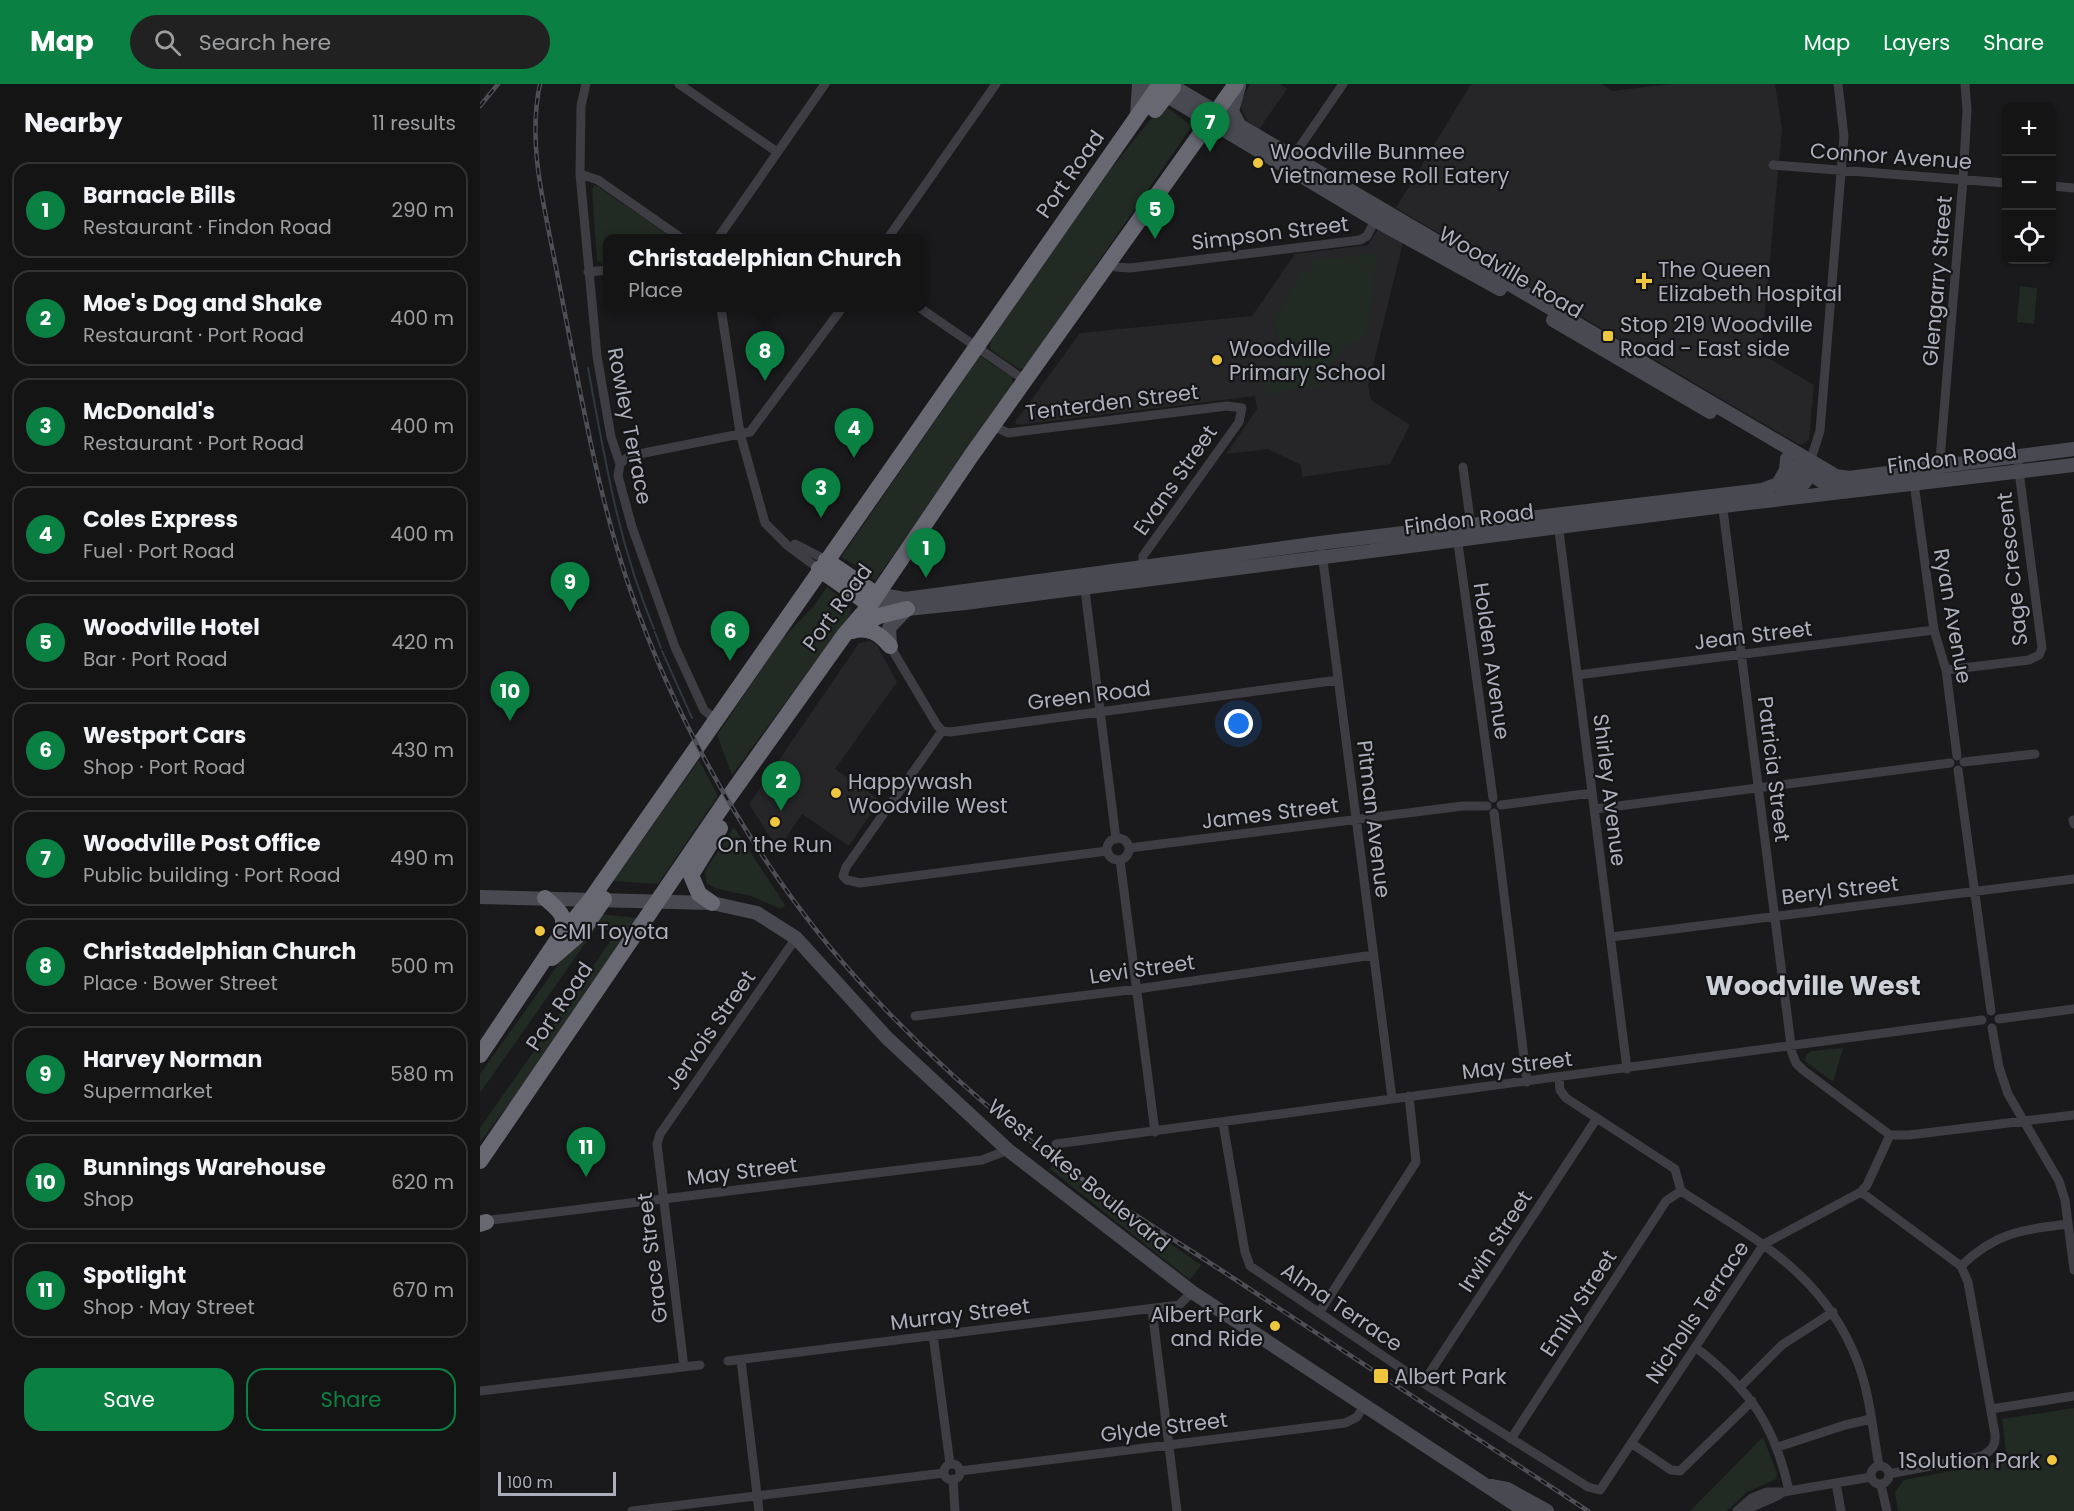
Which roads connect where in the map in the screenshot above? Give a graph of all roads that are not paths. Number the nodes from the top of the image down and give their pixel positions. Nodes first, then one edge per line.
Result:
1 (586, 84) edge
2 (679, 84) edge
3 (825, 84) edge
4 (996, 84) edge
5 (1139, 84) edge
6 (1238, 84) edge
7 (1343, 84) edge
8 (1838, 84) edge
9 (1965, 84) edge
10 (1162, 87) edge
11 (1137, 117) junction
12 (1213, 118) junction
13 (1240, 127) junction
14 (777, 152) junction
15 (1107, 160) junction
16 (1289, 162) junction
17 (1773, 165) dead end
18 (1841, 170) junction
19 (580, 174) junction
20 (1964, 180) junction
21 (2002, 183) edge
22 (2056, 186) edge
23 (2074, 188) edge
24 (1378, 214) junction
25 (675, 234) edge
26 (721, 234) edge
27 (891, 234) edge
28 (1110, 263) junction
29 (603, 270) edge
30 (588, 272) junction
31 (722, 312) edge
32 (839, 312) edge
33 (926, 312) edge
34 (976, 348) junction
35 (1026, 381) junction
36 (1237, 406) joint
37 (993, 426) junction
38 (740, 433) junction
39 (2074, 443) edge
40 (2074, 450) edge
41 (2017, 456) junction
42 (1787, 459) junction
43 (620, 464) junction
44 (2074, 465) edge
45 (1463, 467) dead end
46 (1811, 468) junction
47 (2019, 472) junction
48 (1939, 473) junction
49 (1914, 483) junction
50 (1856, 491) junction
51 (1777, 493) junction
52 (1722, 501) junction
53 (1558, 522) junction
54 (1471, 526) junction
55 (1457, 535) junction
56 (1320, 543) junction
57 (1322, 559) junction
58 (823, 564) junction
59 (1141, 566) junction
60 (894, 568) junction
61 (1084, 581) junction
62 (1143, 581) junction
63 (873, 599) junction
64 (906, 604) junction
65 (1934, 630) junction
66 (845, 634) junction
67 (891, 646) junction
68 (1741, 655) junction
69 (1946, 670) junction
70 (1577, 675) junction
71 (1338, 680) junction
72 (791, 710) junction
73 (1101, 712) junction
74 (716, 720) junction
75 (942, 731) junction
76 (2035, 754) dead end
77 (1957, 763) junction
78 (1758, 788) junction
79 (1593, 793) junction
80 (1493, 798) junction
81 (1502, 805) junction
82 (1490, 809) junction
83 (1595, 809) junction
84 (1356, 820) junction
85 (1116, 839) junction
86 (1129, 848) junction
87 (1107, 851) junction
88 (1120, 860) junction
89 (2074, 879) edge
90 (1974, 891) junction
91 (480, 897) edge
92 (545, 898) junction
93 (598, 899) junction
94 (658, 900) junction
95 (712, 903) junction
96 (1775, 917) junction
97 (1611, 937) junction
98 (796, 938) junction
99 (556, 942) junction
100 (1373, 955) junction
101 (541, 964) junction
102 (1137, 989) junction
103 (2074, 1009) edge
104 (1991, 1011) junction
105 (915, 1016) dead end
106 (1999, 1019) junction
107 (1982, 1020) junction
108 (1992, 1028) junction
109 (1791, 1046) junction
110 (480, 1055) edge
111 (1628, 1069) junction
112 (1559, 1078) junction
113 (1527, 1082) junction
114 (1409, 1096) junction
115 (1392, 1098) junction
116 (2074, 1115) edge
117 (1597, 1118) junction
118 (2024, 1122) junction
119 (1223, 1123) junction
120 (1155, 1132) junction
121 (1890, 1135) junction
122 (657, 1144) joint
123 (1056, 1144) dead end
124 (1008, 1150) junction
125 (480, 1161) edge
126 (1681, 1191) junction
127 (1861, 1192) junction
128 (663, 1199) junction
129 (482, 1222) edge
130 (2068, 1224) junction
131 (1764, 1244) junction
132 (1961, 1266) junction
133 (2074, 1270) edge
134 (1192, 1292) junction
135 (1152, 1308) junction
136 (1833, 1312) junction
137 (1319, 1313) junction
138 (933, 1335) junction
139 (1695, 1347) junction
140 (741, 1360) junction
141 (728, 1361) dead end
142 (700, 1365) dead end
143 (684, 1367) junction
144 (1423, 1383) junction
145 (1741, 1386) junction
146 (480, 1391) edge
147 (2074, 1396) edge
148 (1752, 1401) junction
149 (1365, 1404) junction
150 (1991, 1409) junction
151 (1871, 1419) junction
152 (1511, 1439) junction
153 (1631, 1443) junction
154 (1169, 1444) junction
155 (1778, 1448) junction
156 (950, 1464) junction
157 (1879, 1466) junction
158 (960, 1471) junction
159 (944, 1473) junction
160 (1890, 1474) junction
161 (1871, 1477) junction
162 (953, 1479) junction
163 (1836, 1483) junction
164 (1881, 1485) junction
165 (1491, 1486) junction
166 (1600, 1490) joint
167 (1786, 1492) junction
168 (757, 1495) junction
169 (632, 1511) edge
170 (759, 1511) edge
171 (955, 1511) edge
172 (1177, 1511) edge
173 (1525, 1511) edge
174 (1547, 1511) edge
175 (1737, 1511) edge
176 (1747, 1511) edge
177 (1841, 1511) edge
178 (1887, 1511) edge

1 - 19 street, Rowley Terrace
2 - 14 street
3 - 14 street
4 - 27 street
5 - 11 main road
6 - 12 highway, Port Road
6 - 13 main road
7 - 16 street
8 - 18 street
9 - 20 street, Glengarry Street
10 - 11 highway, Port Road
10 - 12 main road, Woodville Road
10 - 15 highway
11 - 15 highway, Port Road
12 - 13 main road, Woodville Road
12 - 16 main road, Woodville Road
12 - 28 highway, Port Road
13 - 16 main road, Woodville Road
14 - 26 street
15 - 34 highway, Port Road
16 - 24 main road, Woodville Road
17 - 18 street, Connor Avenue
18 - 20 street, Connor Avenue
18 - 46 street
19 - 25 street
19 - 30 street, Rowley Terrace
20 - 21 street, Connor Avenue
20 - 48 street, Glengarry Street
22 - 23 street
24 - 28 street, Simpson Street
24 - 42 main road, Woodville Road
24 - 46 main road, Woodville Road
28 - 35 highway, Port Road
29 - 30 street
30 - 43 street, Rowley Terrace
31 - 38 street
32 - 38 street
33 - 34 street
34 - 35 street
34 - 58 highway, Port Road
35 - 37 highway, Port Road
36 - 37 street, Tenterden Street
36 - 59 street, Evans Street
37 - 60 highway, Port Road
38 - 43 street
38 - 58 street
39 - 40 street
40 - 41 main road, Findon Road
41 - 47 street, Sage Crescent
41 - 48 main road, Findon Road
42 - 46 main road, Woodville Road
42 - 51 main road
43 - 74 street, Rowley Terrace
44 - 47 main road, Findon Road
45 - 54 street
46 - 48 main road, Findon Road
46 - 50 main road, Woodville Road
46 - 51 main road, Findon Road
47 - 48 main road, Findon Road
47 - 69 street, Sage Crescent
48 - 49 main road, Findon Road
49 - 50 main road, Findon Road
49 - 65 street, Ryan Avenue
50 - 51 main road, Findon Road
51 - 52 main road, Findon Road
52 - 53 main road, Findon Road
52 - 68 street, Patricia Street
53 - 54 main road, Findon Road
53 - 55 main road, Findon Road
53 - 70 street, Shirley Avenue
54 - 55 main road, Findon Road
55 - 56 main road, Findon Road
55 - 57 main road, Findon Road
55 - 80 street, Holden Avenue
56 - 57 street, Pitman Avenue
56 - 59 main road, Findon Road
57 - 62 main road, Findon Road
57 - 71 street, Pitman Avenue
58 - 63 highway
58 - 74 highway, Port Road
59 - 61 main road, Findon Road
59 - 62 street, Evans Street
60 - 63 highway, Port Road
60 - 64 main road
61 - 62 main road, Findon Road
61 - 64 main road, Findon Road
61 - 73 street
63 - 64 main road, Findon Road
63 - 66 highway, Port Road
64 - 66 highway
64 - 67 main road
65 - 68 street, Jean Street
65 - 69 street, Ryan Avenue
66 - 67 highway
66 - 72 highway, Port Road
67 - 75 street
68 - 70 street, Jean Street
68 - 78 street, Patricia Street
69 - 77 street, Ryan Avenue
70 - 79 street, Shirley Avenue
71 - 73 street, Green Road
71 - 84 street, Pitman Avenue
72 - 94 highway, Port Road
72 - 95 highway
73 - 75 street, Green Road
73 - 85 street
74 - 93 highway, Port Road
75 - 87 street
76 - 77 street
77 - 78 street
77 - 90 street, Ryan Avenue
78 - 83 street
78 - 96 street, Patricia Street
79 - 81 street
79 - 83 street, Shirley Avenue
80 - 81 street
80 - 82 street
81 - 82 street
82 - 84 street, James Street
82 - 113 street
83 - 97 street, Shirley Avenue
84 - 86 street, James Street
84 - 100 street, Pitman Avenue
85 - 86 street
85 - 87 street
86 - 88 street
87 - 88 street
88 - 102 street
89 - 90 street, Beryl Street
90 - 96 street, Beryl Street
90 - 104 street, Ryan Avenue
91 - 92 main road, West Lakes Boulevard
92 - 93 main road, West Lakes Boulevard
92 - 99 highway
93 - 94 main road, West Lakes Boulevard
93 - 99 highway, Port Road
93 - 101 highway
94 - 95 main road, West Lakes Boulevard
94 - 125 highway, Port Road
95 - 98 main road, West Lakes Boulevard
96 - 97 street, Beryl Street
96 - 109 street, Patricia Street
97 - 111 street, Shirley Avenue
98 - 122 street, Jervois Street
98 - 124 main road, West Lakes Boulevard
99 - 101 highway, Port Road
100 - 102 street, Levi Street
100 - 115 street, Pitman Avenue
101 - 110 highway, Port Road
102 - 105 street, Levi Street
102 - 120 street
103 - 106 street
104 - 106 street
104 - 107 street
106 - 108 street
107 - 108 street
107 - 109 street, May Street
108 - 118 street
109 - 111 street, May Street
109 - 121 street
111 - 112 street, May Street
112 - 113 street, May Street
112 - 117 street
113 - 114 street, May Street
114 - 115 street, May Street
114 - 137 street
115 - 119 street, May Street
116 - 118 street
117 - 126 street
117 - 144 street, Irwin Street
118 - 121 street
118 - 130 street
119 - 120 street, May Street
119 - 137 street, Alma Terrace
120 - 123 street, May Street
121 - 127 street
122 - 128 street, Grace Street
124 - 128 street, May Street
124 - 134 main road, West Lakes Boulevard
126 - 131 street
126 - 152 street, Emily Street
127 - 131 street, Nicholls Terrace
127 - 132 street
128 - 129 street, May Street
128 - 143 street, Grace Street
130 - 132 street
130 - 133 street
131 - 136 street
131 - 139 street, Nicholls Terrace
132 - 150 street
134 - 135 street, Murray Street
134 - 149 main road, West Lakes Boulevard
135 - 138 street, Murray Street
135 - 154 street
136 - 145 street
136 - 151 street
137 - 144 street, Alma Terrace
138 - 140 street, Murray Street
138 - 156 street
139 - 145 street
139 - 153 street, Nicholls Terrace
140 - 141 street, Murray Street
140 - 168 street
142 - 143 street
143 - 146 street
144 - 152 street, Alma Terrace
145 - 148 street
147 - 150 street
148 - 153 street
148 - 155 street
149 - 154 street, Glyde Street
149 - 165 main road, West Lakes Boulevard
150 - 160 street
151 - 155 street
151 - 157 street
152 - 166 street, Alma Terrace
153 - 166 street, Nicholls Terrace
154 - 158 street, Glyde Street
154 - 172 street
155 - 167 street
156 - 158 street
156 - 159 street
157 - 160 street
157 - 161 street
158 - 162 street
159 - 162 street
159 - 168 street
160 - 164 street
161 - 163 street
161 - 164 street
162 - 171 street
163 - 167 street
163 - 177 street
164 - 178 street
165 - 173 main road, West Lakes Boulevard
165 - 174 main road, West Lakes Boulevard
167 - 175 street
167 - 176 street
168 - 169 street
168 - 170 street

